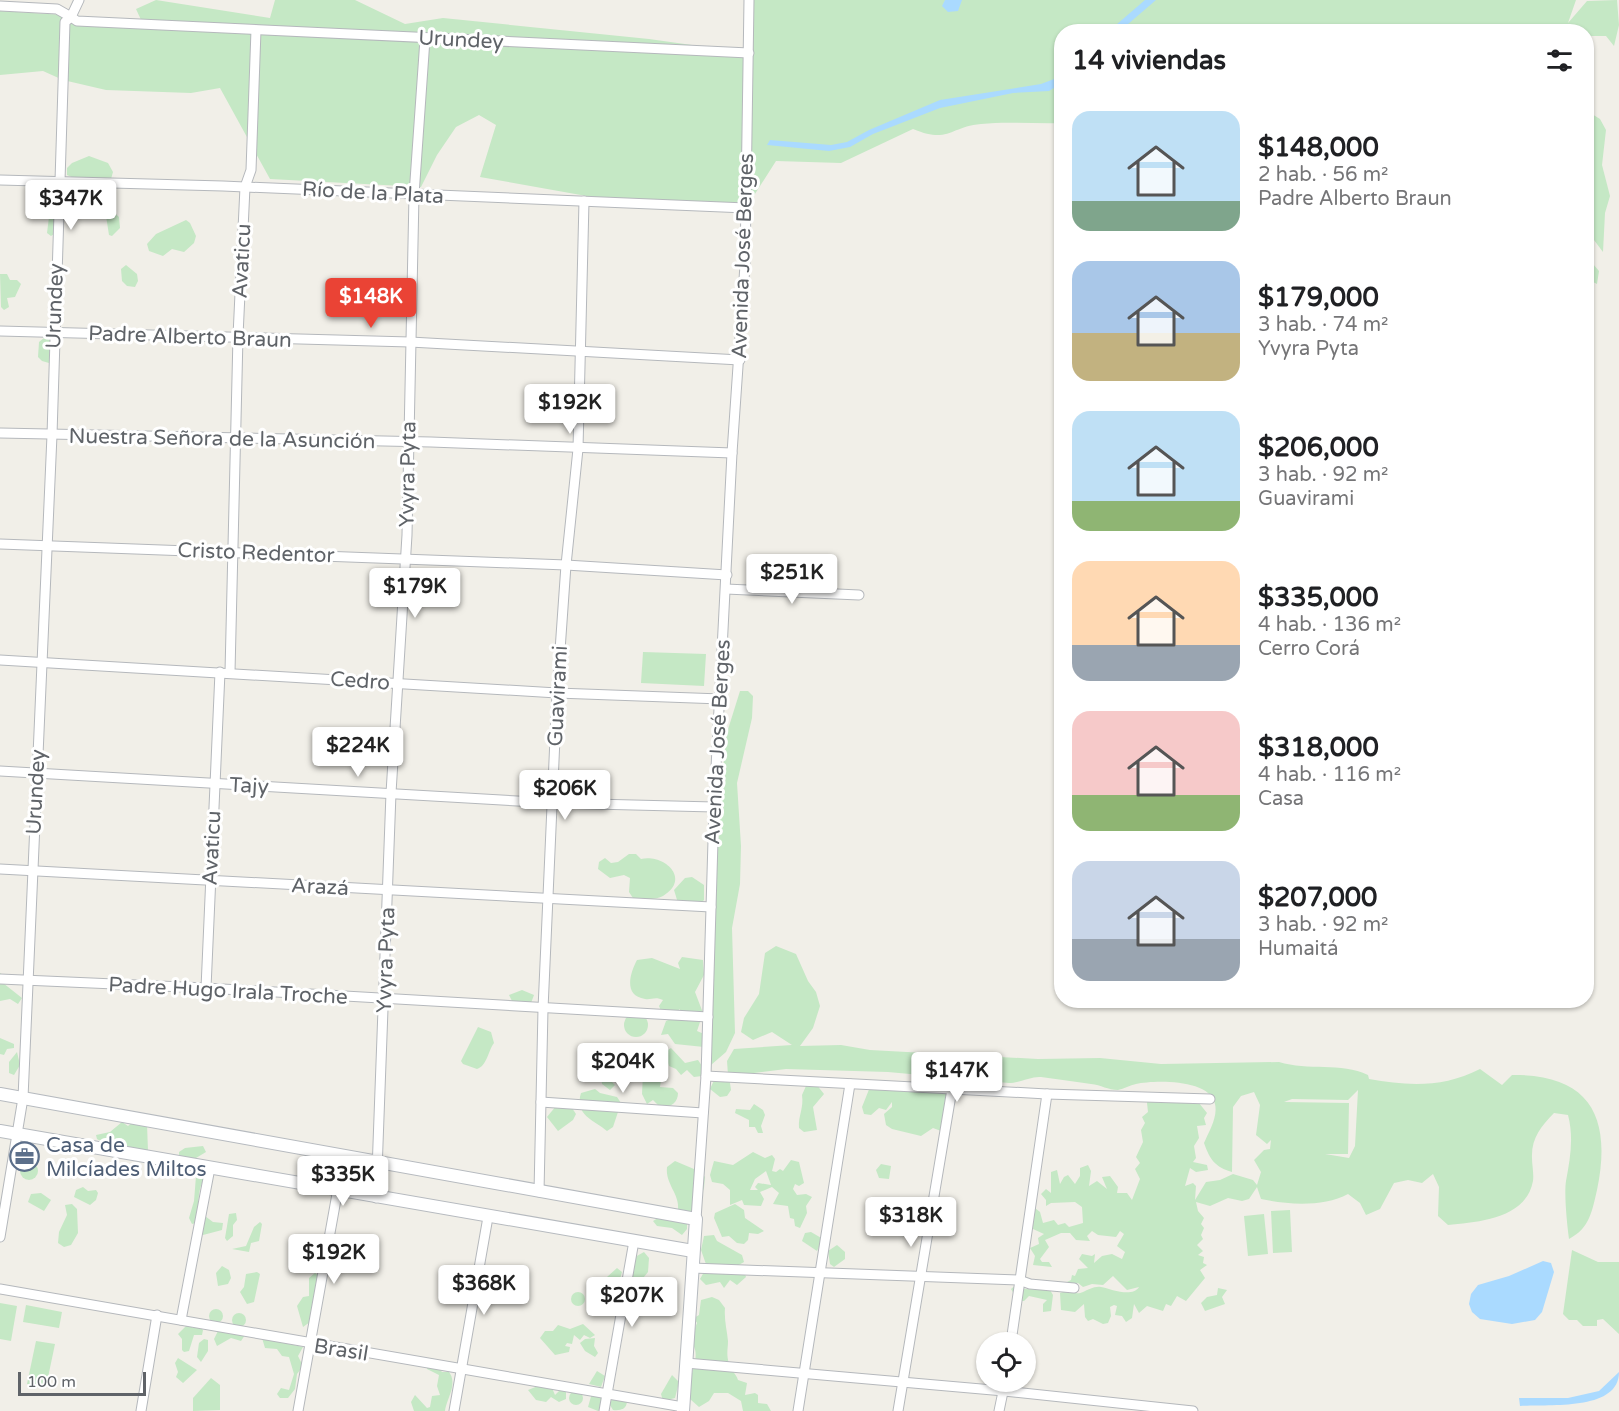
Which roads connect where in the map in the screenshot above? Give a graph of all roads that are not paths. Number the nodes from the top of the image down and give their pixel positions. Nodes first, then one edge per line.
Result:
1 (79, 0) edge
2 (749, 0) edge
3 (0, 6) edge
4 (71, 17) junction
5 (256, 30) junction
6 (424, 39) junction
7 (749, 53) junction
8 (0, 180) edge
9 (59, 182) junction
10 (245, 187) junction
11 (414, 195) junction
12 (584, 201) junction
13 (746, 208) junction
14 (0, 331) edge
15 (55, 333) junction
16 (238, 336) junction
17 (410, 342) junction
18 (581, 351) junction
19 (740, 360) junction
20 (0, 433) edge
21 (52, 435) junction
22 (236, 438) junction
23 (409, 443) junction
24 (578, 449) junction
25 (732, 453) junction
26 (0, 544) edge
27 (47, 546) junction
28 (232, 552) junction
29 (405, 559) junction
30 (566, 565) junction
31 (727, 575) junction
32 (726, 589) junction
33 (859, 595) dead end
34 (0, 660) edge
35 (42, 663) junction
36 (225, 672) junction
37 (397, 683) junction
38 (558, 693) junction
39 (721, 699) junction
40 (0, 771) edge
41 (37, 774) junction
42 (215, 784) junction
43 (391, 793) junction
44 (553, 803) junction
45 (714, 807) junction
46 (0, 869) edge
47 (32, 872) junction
48 (210, 880) junction
49 (389, 891) junction
50 (548, 900) junction
51 (711, 907) junction
52 (0, 980) edge
53 (28, 981) junction
54 (206, 988) junction
55 (385, 1000) junction
56 (543, 1009) junction
57 (708, 1017) junction
58 (706, 1076) junction
59 (850, 1084) junction
60 (952, 1089) junction
61 (0, 1094) edge
62 (1047, 1094) junction
63 (23, 1098) junction
64 (1210, 1099) dead end
65 (541, 1102) junction
66 (703, 1113) junction
67 (0, 1131) edge
68 (17, 1135) junction
69 (344, 1155) junction
70 (376, 1161) junction
71 (210, 1168) junction
72 (338, 1191) junction
73 (539, 1192) junction
74 (376, 1198) junction
75 (488, 1217) junction
76 (696, 1220) junction
77 (0, 1237) edge
78 (634, 1241) junction
79 (693, 1251) junction
80 (692, 1268) junction
81 (822, 1272) junction
82 (920, 1275) junction
83 (1019, 1280) junction
84 (1074, 1288) dead end
85 (0, 1289) edge
86 (156, 1316) junction
87 (181, 1320) junction
88 (1012, 1332) edge
89 (310, 1345) junction
90 (686, 1363) junction
91 (461, 1369) junction
92 (805, 1374) junction
93 (902, 1384) junction
94 (976, 1385) edge
95 (1036, 1390) edge
96 (1004, 1392) edge
97 (607, 1394) junction
98 (683, 1409) edge
99 (141, 1411) edge
100 (298, 1411) edge
101 (454, 1411) edge
102 (604, 1411) edge
103 (798, 1411) edge
104 (898, 1411) edge
105 (999, 1411) edge
106 (1193, 1411) edge

1 - 4 street
2 - 7 street, Avenida José Berges
3 - 4 street
4 - 5 street, Urundey
4 - 9 street, Urundey
5 - 6 street, Urundey
5 - 10 street, Avaticu
6 - 7 street, Urundey
6 - 11 street, Yvyra Pyta
7 - 13 street, Avenida José Berges
8 - 9 street, Río de la Plata
9 - 10 street, Río de la Plata
9 - 15 street, Urundey
10 - 11 street, Río de la Plata
10 - 16 street, Avaticu
11 - 12 street, Río de la Plata
11 - 17 street, Yvyra Pyta
12 - 13 street, Río de la Plata
12 - 18 street, Guavirami
13 - 19 street, Avenida José Berges
14 - 15 street, Padre Alberto Braun
15 - 16 street, Padre Alberto Braun
15 - 21 street, Urundey
16 - 17 street, Padre Alberto Braun
16 - 22 street, Avaticu
17 - 18 street, Padre Alberto Braun
17 - 23 street, Yvyra Pyta
18 - 19 street, Padre Alberto Braun
18 - 24 street, Guavirami
19 - 25 street, Avenida José Berges
20 - 21 street, Nuestra Señora de la Asunción
21 - 22 street, Nuestra Señora de la Asunción
21 - 27 street, Urundey
22 - 23 street, Nuestra Señora de la Asunción
22 - 28 street, Avaticu
23 - 24 street, Nuestra Señora de la Asunción
23 - 29 street, Yvyra Pyta
24 - 25 street, Nuestra Señora de la Asunción
24 - 30 street, Guavirami
25 - 31 street, Avenida José Berges
26 - 27 street, Cristo Redentor
27 - 28 street, Cristo Redentor
27 - 35 street, Urundey
28 - 29 street, Cristo Redentor
28 - 36 street, Avaticu
29 - 30 street, Cristo Redentor
29 - 37 street, Yvyra Pyta
30 - 31 street, Cristo Redentor
30 - 38 street, Guavirami
31 - 32 street, Avenida José Berges
32 - 33 street
32 - 39 street, Avenida José Berges
34 - 35 street, Cedro
35 - 36 street, Cedro
35 - 41 street, Urundey
36 - 37 street, Cedro
36 - 42 street, Avaticu
37 - 38 street, Cedro
37 - 43 street, Yvyra Pyta
38 - 39 street, Cedro
38 - 44 street, Guavirami
39 - 45 street, Avenida José Berges
40 - 41 street, Tajy
41 - 42 street, Tajy
41 - 47 street, Urundey
42 - 43 street, Tajy
42 - 48 street, Avaticu
43 - 44 street, Tajy
43 - 49 street, Yvyra Pyta
44 - 45 street, Tajy
44 - 50 street, Guavirami
45 - 51 street, Avenida José Berges
46 - 47 street, Arazá
47 - 48 street, Arazá
47 - 53 street, Urundey
48 - 49 street, Arazá
48 - 54 street, Avaticu
49 - 50 street, Arazá
49 - 55 street, Yvyra Pyta
50 - 51 street, Arazá
50 - 56 street, Guavirami
51 - 57 street, Avenida José Berges
52 - 53 street, Padre Hugo Irala Troche
53 - 54 street, Padre Hugo Irala Troche
53 - 63 street, Urundey
54 - 55 street, Padre Hugo Irala Troche
55 - 56 street, Padre Hugo Irala Troche
55 - 70 street, Yvyra Pyta
56 - 57 street, Padre Hugo Irala Troche
56 - 65 street, Guavirami
57 - 58 street, Avenida José Berges
58 - 59 street
58 - 66 street, Avenida José Berges
59 - 60 street
59 - 81 street
60 - 62 street
60 - 82 street
61 - 63 main road
62 - 64 street
62 - 83 street
63 - 68 street, Urundey
63 - 69 main road
65 - 66 street
65 - 73 street, Guavirami
66 - 76 street, Avenida José Berges
67 - 68 main road
68 - 71 main road
68 - 77 street, Urundey
69 - 70 main road
69 - 72 street
70 - 73 main road
70 - 74 street, Yvyra Pyta
71 - 72 main road
71 - 87 street
72 - 74 main road
72 - 89 street
73 - 76 main road
74 - 75 main road
75 - 78 main road
75 - 91 street
76 - 79 main road, Avenida José Berges
78 - 79 main road
78 - 97 street
79 - 80 main road, Avenida José Berges
80 - 81 street
80 - 90 main road, Avenida José Berges
81 - 82 street
81 - 92 street
82 - 83 street
82 - 93 street
83 - 84 street
83 - 88 street
85 - 86 street, Brasil
86 - 87 street, Brasil
86 - 99 street
87 - 89 street, Brasil
89 - 91 street, Brasil
89 - 100 street
90 - 92 street
90 - 98 main road, Avenida José Berges
91 - 97 street, Brasil
91 - 101 street
92 - 93 street
92 - 103 street
93 - 94 street
93 - 104 street
95 - 106 street
96 - 105 street
97 - 98 street, Brasil
97 - 102 street

